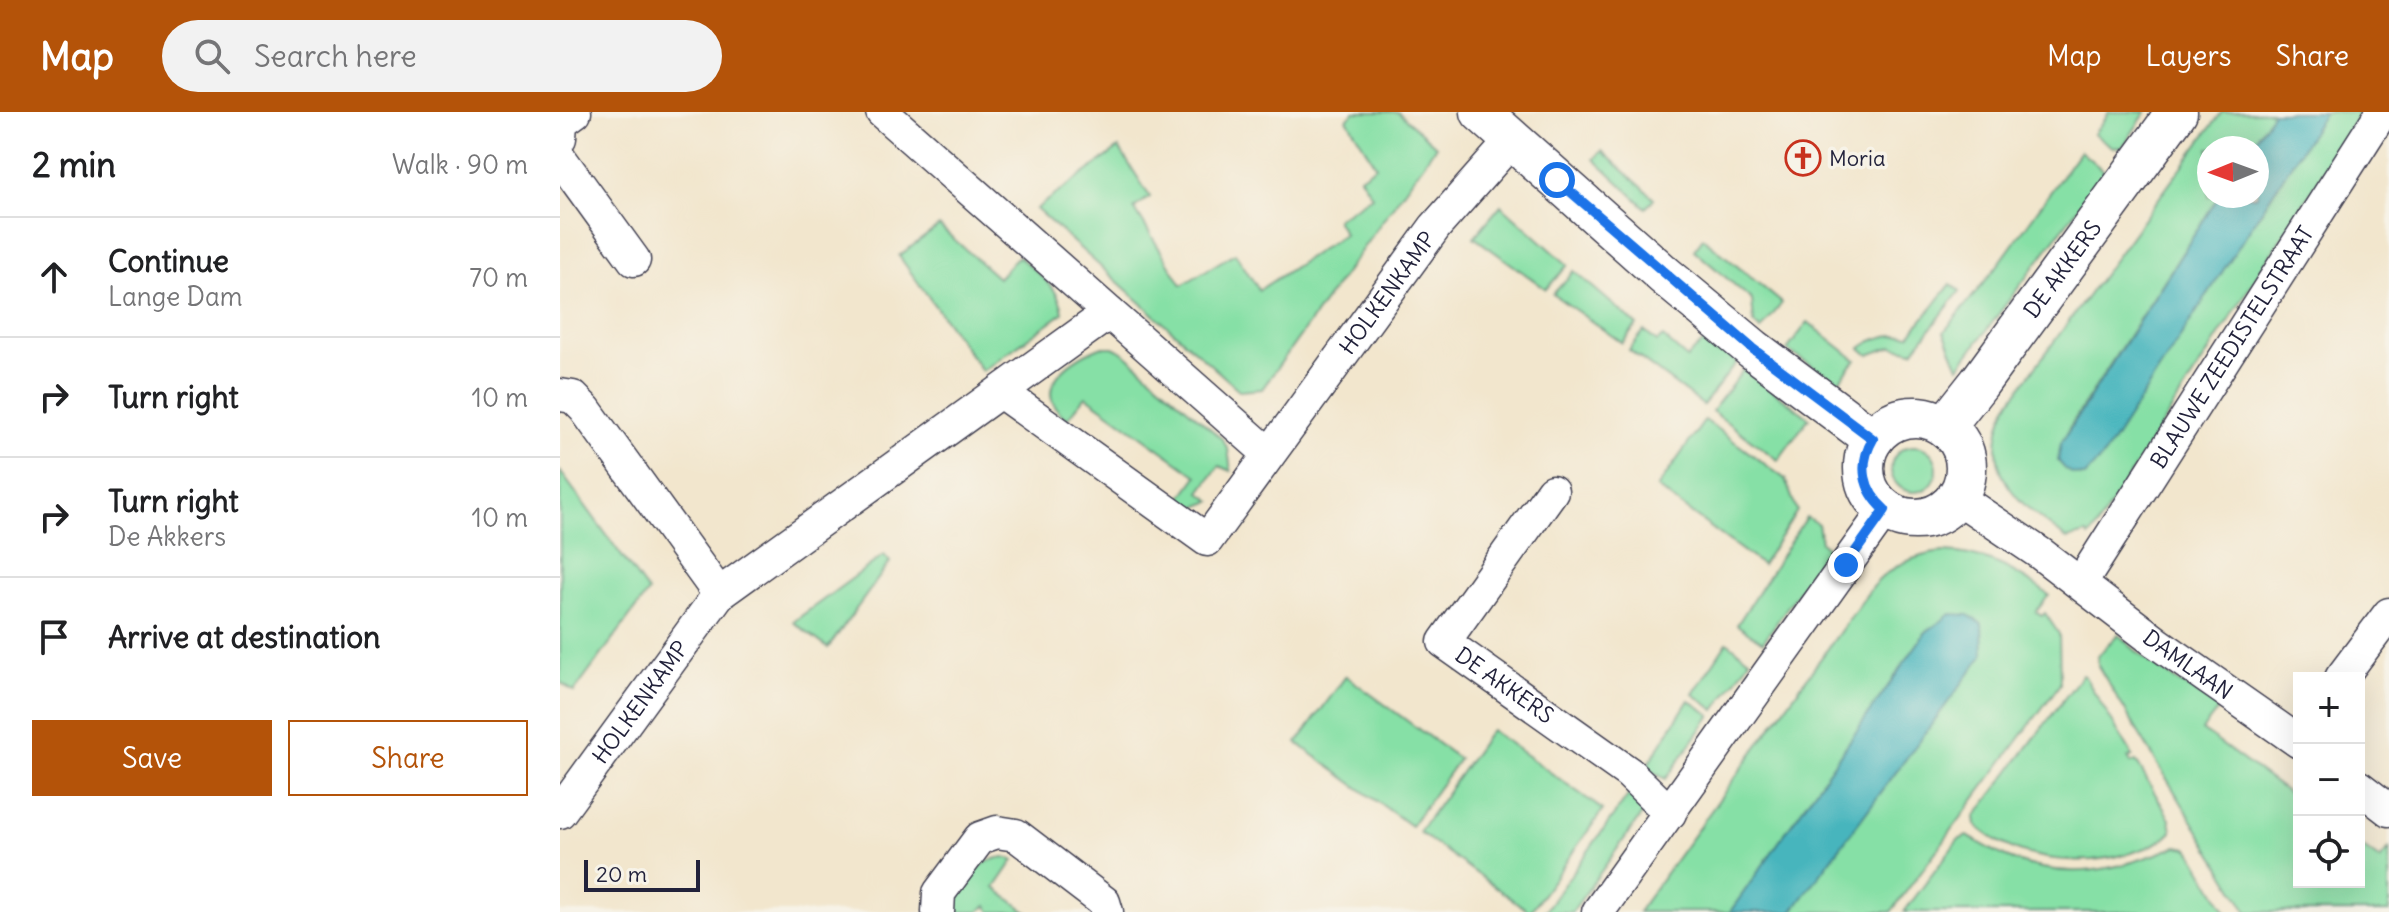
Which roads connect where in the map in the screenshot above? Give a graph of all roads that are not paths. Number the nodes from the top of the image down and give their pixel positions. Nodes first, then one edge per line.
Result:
1 (575, 112) edge
2 (882, 112) edge
3 (1481, 112) edge
4 (2177, 112) edge
5 (2382, 112) edge
6 (560, 121) edge
7 (560, 138) edge
8 (1512, 140) junction
9 (560, 158) edge
10 (634, 260) dead end
11 (1109, 313) junction
12 (1002, 393) junction
13 (560, 395) edge
14 (1945, 426) junction
15 (1873, 439) junction
16 (1268, 453) junction
17 (1552, 491) dead end
18 (1958, 498) junction
19 (1885, 510) junction
20 (2081, 583) junction
21 (719, 594) junction
22 (2389, 614) edge
23 (2346, 672) edge
24 (2293, 736) edge
25 (2365, 792) edge
26 (2389, 810) edge
27 (560, 812) edge
28 (1670, 813) junction
29 (938, 912) edge
30 (1107, 912) edge
31 (1598, 912) edge

1 - 6 street
2 - 11 street
3 - 8 street
4 - 14 street, DE AKKERS
5 - 20 street, BLAUWE ZEEDISTELSTRAAT
6 - 7 street
8 - 15 street
8 - 16 street, HOLKENKAMP
9 - 10 street
11 - 12 street, HOLKENKAMP
11 - 16 street
12 - 16 street, HOLKENKAMP
12 - 21 street, HOLKENKAMP
13 - 21 street
14 - 15 street
14 - 18 street
15 - 19 street
17 - 28 street, DE AKKERS
18 - 19 street
18 - 20 street
19 - 28 street
20 - 24 street, DAMLAAN
21 - 27 street, HOLKENKAMP
22 - 23 street
25 - 26 street
28 - 31 street
29 - 30 street

